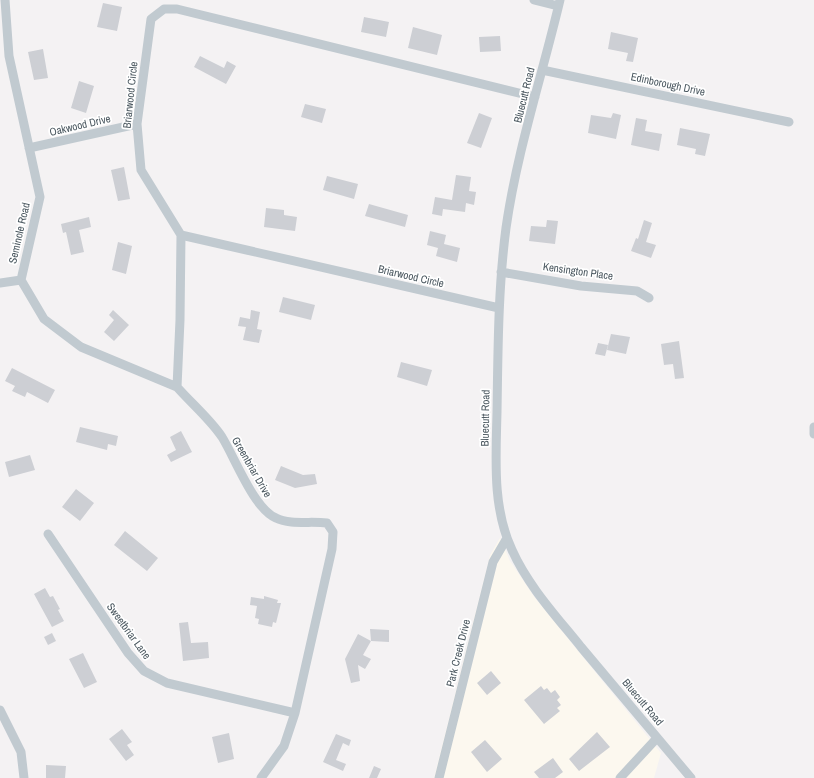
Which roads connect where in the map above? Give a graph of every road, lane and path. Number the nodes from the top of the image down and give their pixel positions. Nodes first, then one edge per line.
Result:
1 (5, 0) edge
2 (534, 0) edge
3 (559, 3) edge
4 (542, 70) junction
5 (535, 97) junction
6 (789, 122) dead end
7 (137, 124) junction
8 (28, 148) junction
9 (181, 235) junction
10 (501, 272) junction
11 (21, 280) junction
12 (0, 282) edge
13 (649, 298) dead end
14 (500, 308) junction
15 (177, 386) junction
16 (814, 428) edge
17 (814, 434) edge
18 (48, 534) dead end
19 (507, 538) junction
20 (0, 710) edge
21 (295, 713) junction
22 (657, 738) junction
23 (24, 778) edge
24 (261, 778) edge
25 (439, 778) edge
26 (620, 778) edge
27 (691, 778) edge

1 - 8 street, Seminole Road
2 - 3 street
3 - 4 street, Bluecutt Road
4 - 5 street, Bluecutt Road
4 - 6 street, Edinborough Drive
5 - 7 street, Briarwood Circle
5 - 10 street, Bluecutt Road
7 - 8 street, Oakwood Drive
7 - 9 street, Briarwood Circle
8 - 11 street, Seminole Road
9 - 14 street, Briarwood Circle
9 - 15 street
10 - 13 street, Kensington Place
10 - 14 street, Bluecutt Road
11 - 12 street
11 - 15 street, Seminole Road
14 - 19 street, Bluecutt Road
15 - 21 street, Greenbriar Drive
16 - 17 street
18 - 21 street, Sweetbriar Lane
19 - 22 street, Bluecutt Road
19 - 25 street, Park Creek Drive
20 - 23 street
21 - 24 street, Greenbriar Drive
22 - 26 street
22 - 27 street, Bluecutt Road

